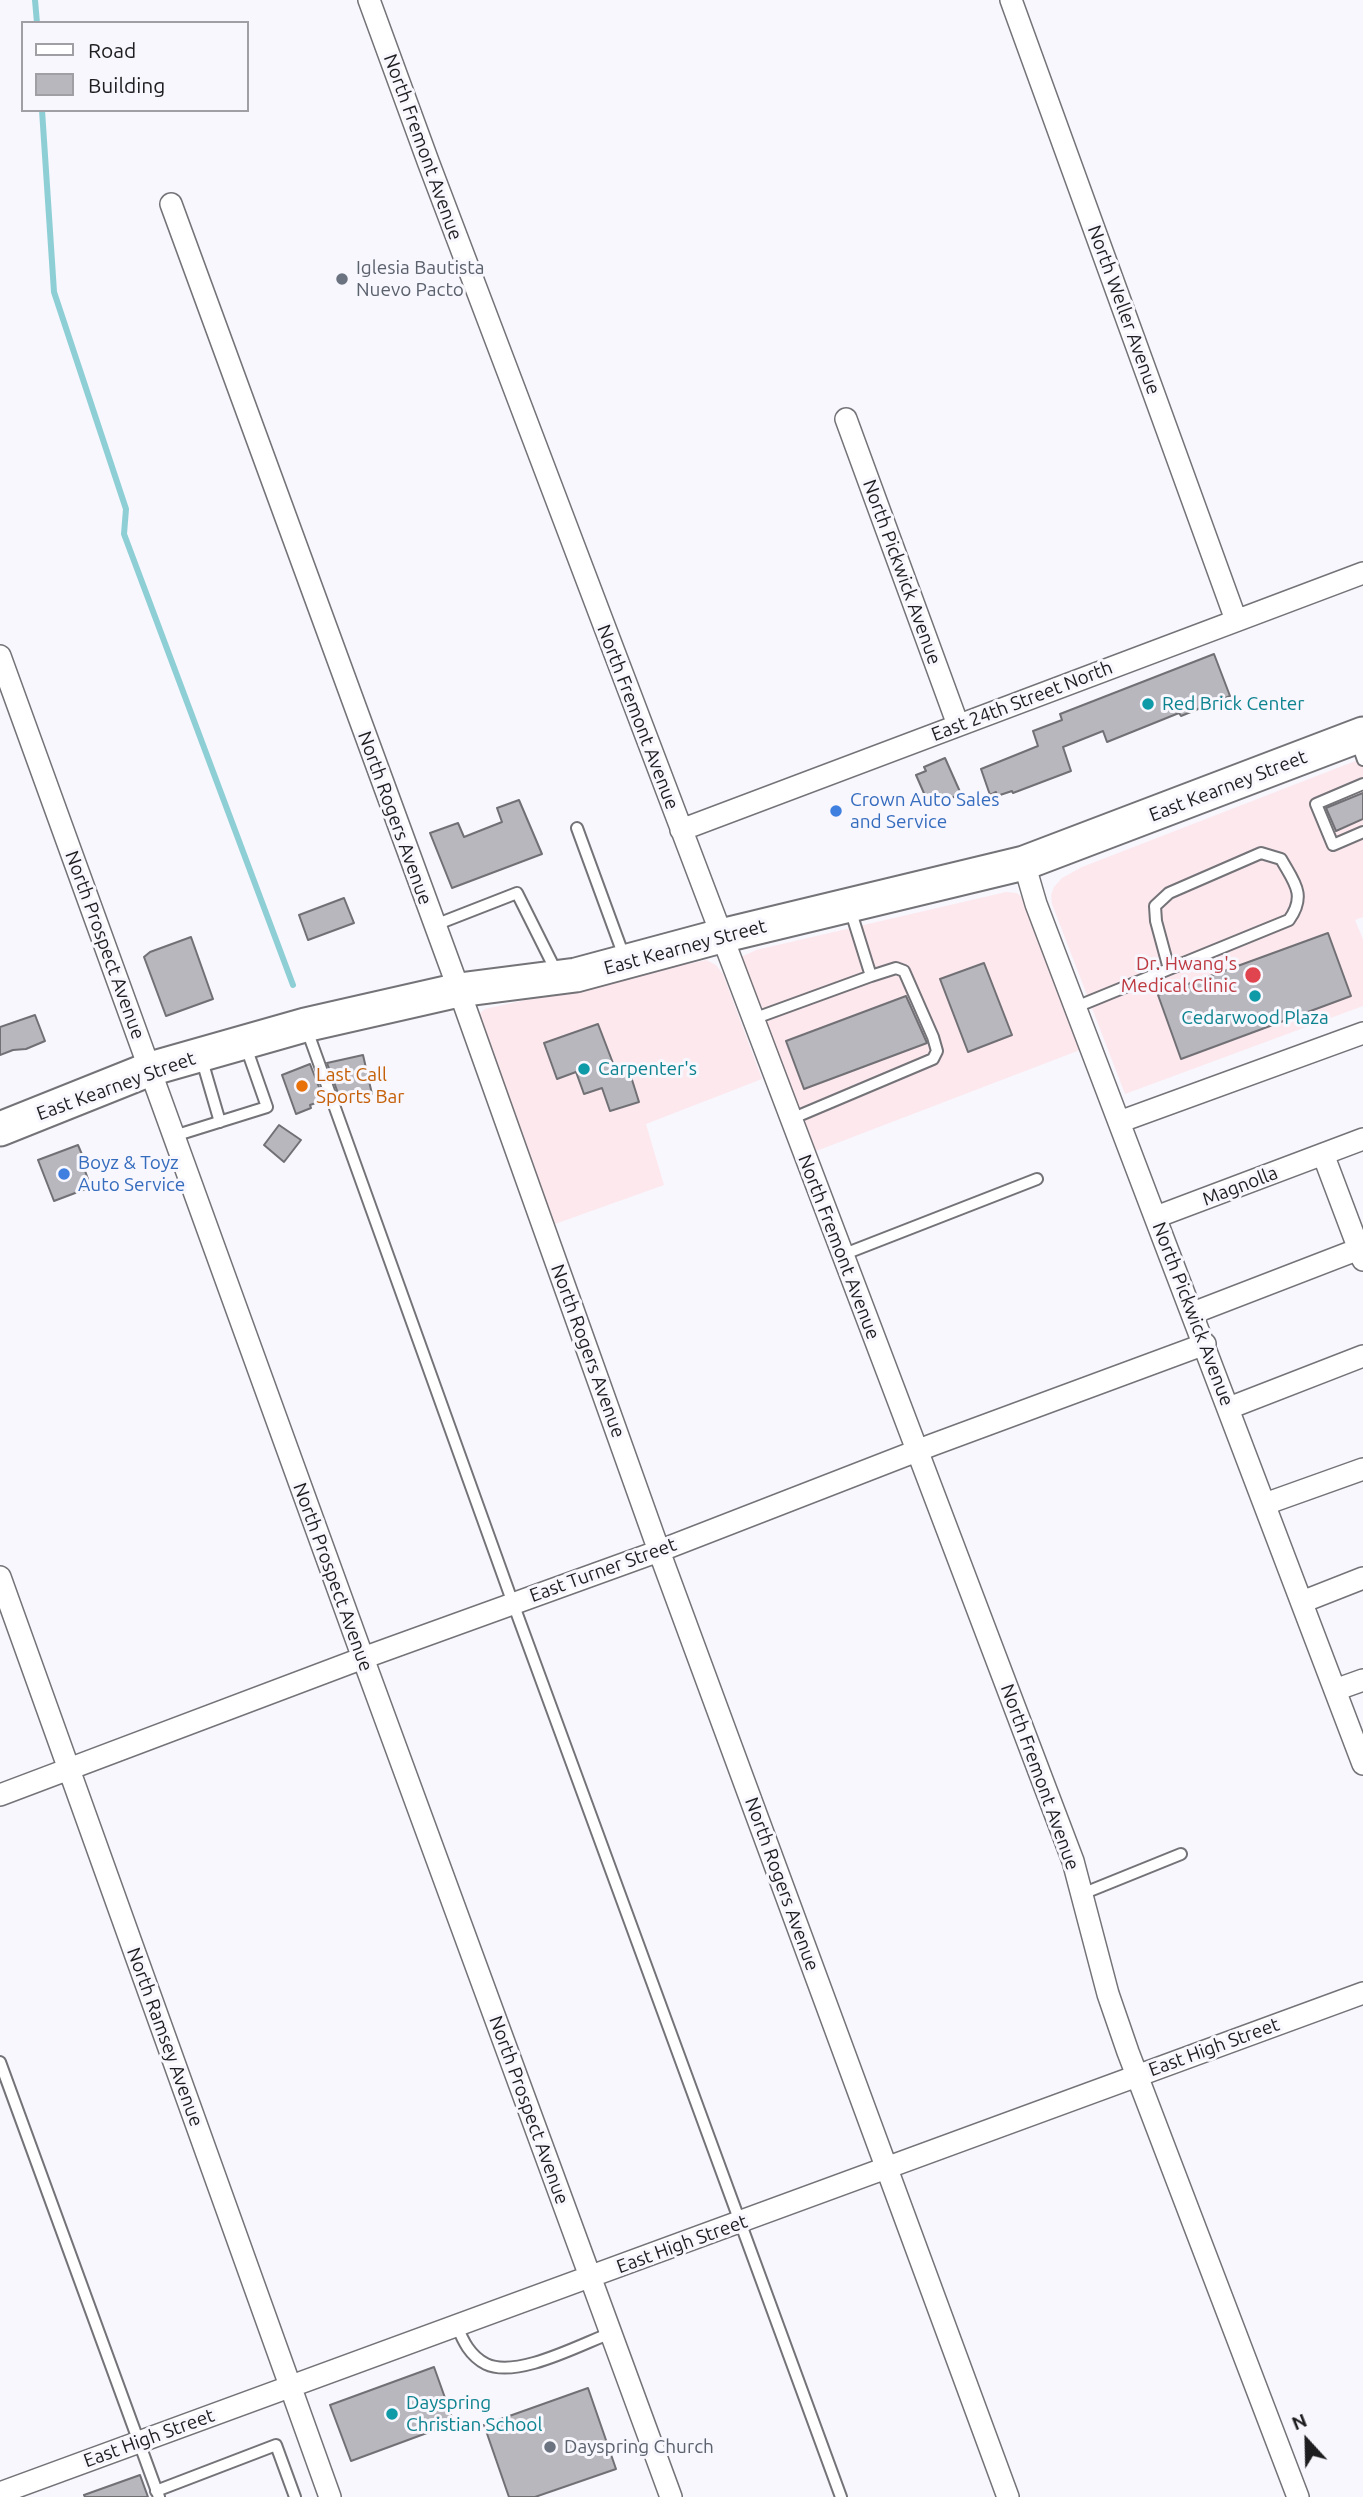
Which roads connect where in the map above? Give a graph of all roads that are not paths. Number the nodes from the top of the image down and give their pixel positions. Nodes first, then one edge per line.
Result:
1 (369, 0) edge
2 (1011, 0) edge
3 (171, 204) dead end
4 (846, 419) dead end
5 (1363, 573) edge
6 (1236, 620) junction
7 (0, 656) edge
8 (958, 724) junction
9 (1360, 744) edge
10 (1363, 784) edge
11 (577, 828) dead end
12 (681, 830) junction
13 (1357, 830) edge
14 (1024, 863) junction
15 (849, 906) junction
16 (435, 925) junction
17 (721, 936) junction
18 (625, 962) junction
19 (1169, 969) junction
20 (871, 976) junction
21 (560, 977) junction
22 (458, 990) junction
23 (1076, 1007) junction
24 (753, 1020) junction
25 (305, 1025) junction
26 (1363, 1033) edge
27 (244, 1042) junction
28 (200, 1055) junction
29 (150, 1069) junction
30 (790, 1119) junction
31 (220, 1122) junction
32 (1119, 1122) junction
33 (0, 1129) edge
34 (174, 1136) junction
35 (1363, 1139) edge
36 (1323, 1154) junction
37 (1037, 1179) dead end
38 (1156, 1217) junction
39 (1361, 1254) edge
40 (842, 1255) junction
41 (1193, 1313) junction
42 (1205, 1344) junction
43 (1363, 1356) edge
44 (1229, 1408) junction
45 (916, 1451) junction
46 (1363, 1469) edge
47 (1265, 1504) junction
48 (659, 1550) junction
49 (0, 1577) edge
50 (1363, 1578) edge
51 (1302, 1602) junction
52 (513, 1603) junction
53 (363, 1658) junction
54 (1363, 1680) edge
55 (1335, 1690) junction
56 (1363, 1763) edge
57 (69, 1769) junction
58 (0, 1795) edge
59 (1181, 1854) dead end
60 (1082, 1894) junction
61 (1363, 1993) edge
62 (0, 2062) edge
63 (1136, 2075) junction
64 (887, 2168) junction
65 (741, 2222) junction
66 (590, 2277) junction
67 (457, 2326) junction
68 (611, 2333) junction
69 (289, 2386) junction
70 (139, 2442) junction
71 (0, 2493) edge
72 (158, 2494) edge
73 (294, 2496) edge
74 (666, 2496) edge
75 (330, 2497) edge
76 (841, 2497) edge
77 (1008, 2497) edge
78 (1298, 2497) edge

1 - 12 street, North Fremont Avenue
2 - 6 street, North Weller Avenue
3 - 16 street, North Rogers Avenue
4 - 8 street, North Pickwick Avenue
5 - 6 street, East 24th Street North
6 - 8 street, East 24th Street North
7 - 29 street, North Prospect Avenue
8 - 12 street, East 24th Street North
9 - 14 main road, East Kearney Street
10 - 13 lane
11 - 18 lane
12 - 17 street, North Fremont Avenue
14 - 15 main road, East Kearney Street
14 - 23 street, North Pickwick Avenue
15 - 17 main road, East Kearney Street
15 - 20 lane
16 - 21 lane
16 - 22 street, North Rogers Avenue
17 - 18 main road, East Kearney Street
17 - 24 street, North Fremont Avenue
18 - 21 main road, East Kearney Street
19 - 19 lane
19 - 23 lane
20 - 24 lane
20 - 30 lane
21 - 22 main road, East Kearney Street
22 - 25 main road, East Kearney Street
22 - 48 street, North Rogers Avenue
23 - 32 street, North Pickwick Avenue
24 - 30 street, North Fremont Avenue
25 - 27 main road, East Kearney Street
25 - 52 lane
26 - 32 street
27 - 28 main road, East Kearney Street
27 - 31 lane
28 - 29 main road, East Kearney Street
28 - 31 lane
29 - 33 main road, East Kearney Street
29 - 34 street, North Prospect Avenue
30 - 40 street, North Fremont Avenue
31 - 34 lane
32 - 38 street, North Pickwick Avenue
34 - 53 street, North Prospect Avenue
35 - 36 street, Magnolla
36 - 38 street, Magnolla
36 - 39 street
37 - 40 lane
38 - 41 street, North Pickwick Avenue
39 - 41 street
40 - 45 street, North Fremont Avenue
41 - 42 street, North Pickwick Avenue
42 - 44 street, North Pickwick Avenue
42 - 45 street, East Turner Street
43 - 44 street
44 - 47 street, North Pickwick Avenue
45 - 48 street, East Turner Street
45 - 60 street, North Fremont Avenue
46 - 47 street
47 - 51 street, North Pickwick Avenue
48 - 52 street, East Turner Street
48 - 64 street, North Rogers Avenue
49 - 57 street, North Ramsey Avenue
50 - 51 street
51 - 55 street, North Pickwick Avenue
52 - 53 street, East Turner Street
52 - 65 lane
53 - 57 street, East Turner Street
53 - 66 street, North Prospect Avenue
54 - 55 street
55 - 56 street, North Pickwick Avenue
57 - 58 street, East Turner Street
57 - 69 street, North Ramsey Avenue
59 - 60 lane
60 - 63 street, North Fremont Avenue
61 - 63 street, East High Street
62 - 70 lane
63 - 64 street, East High Street
63 - 78 street, North Fremont Avenue
64 - 65 street, East High Street
64 - 77 street, North Rogers Avenue
65 - 66 street, East High Street
65 - 76 lane
66 - 67 street, East High Street
66 - 68 street, North Prospect Avenue
67 - 68 lane
67 - 69 street, East High Street
68 - 74 street, North Prospect Avenue
69 - 70 street, East High Street
69 - 75 street, North Ramsey Avenue
70 - 71 street, East High Street
70 - 72 lane
72 - 73 lane

